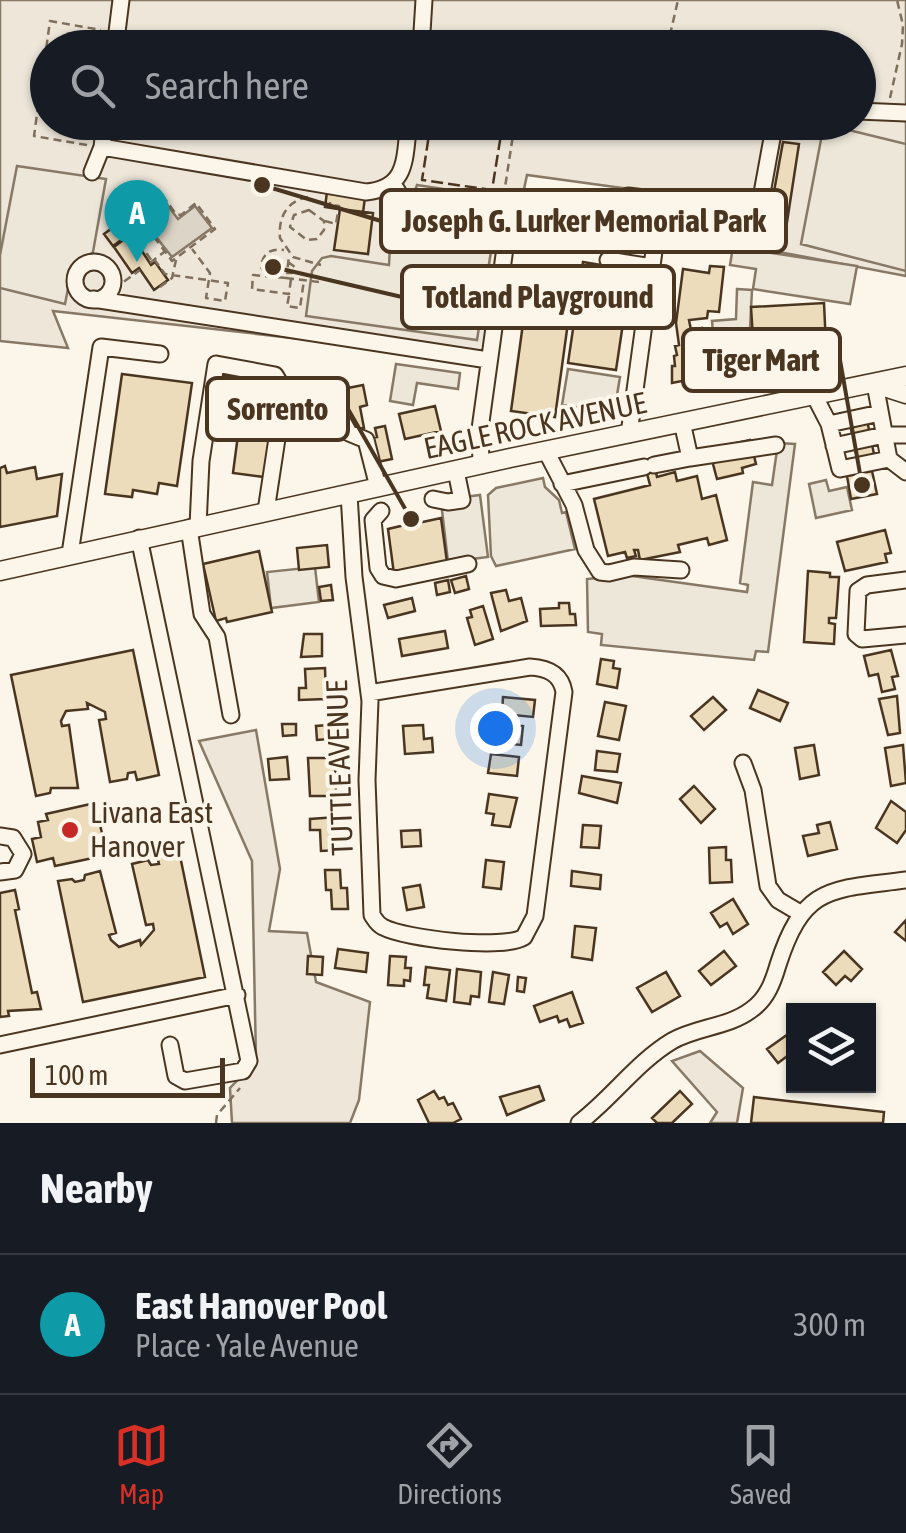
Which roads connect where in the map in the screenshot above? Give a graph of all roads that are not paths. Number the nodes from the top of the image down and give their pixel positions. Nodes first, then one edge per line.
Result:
1 (122, 0) edge
2 (424, 0) edge
3 (118, 30) edge
4 (423, 30) edge
5 (876, 112) edge
6 (906, 113) edge
7 (103, 140) edge
8 (407, 140) edge
9 (772, 140) edge
10 (102, 148) junction
11 (92, 172) dead end
12 (393, 184) junction
13 (616, 200) dead end
14 (407, 206) dead end
15 (758, 215) dead end
16 (509, 219) road end
17 (608, 260) dead end
18 (652, 266) junction
19 (93, 300) junction
20 (160, 354) dead end
21 (488, 360) junction
22 (906, 376) edge
23 (875, 384) junction
24 (906, 394) edge
25 (814, 395) junction
26 (880, 413) junction
27 (340, 415) dead end
28 (682, 422) junction
29 (829, 424) junction
30 (629, 434) junction
31 (884, 435) junction
32 (906, 435) edge
33 (776, 444) dead end
34 (834, 446) junction
35 (546, 451) junction
36 (690, 458) junction
37 (889, 459) junction
38 (481, 465) junction
39 (456, 471) junction
40 (906, 472) edge
41 (562, 484) junction
42 (378, 487) junction
43 (349, 494) junction
44 (433, 498) dead end
45 (266, 511) junction
46 (381, 511) dead end
47 (194, 527) junction
48 (139, 538) junction
49 (70, 554) junction
50 (353, 562) junction
51 (468, 564) dead end
52 (680, 570) dead end
53 (0, 571) edge
54 (382, 576) junction
55 (906, 580) edge
56 (906, 635) edge
57 (369, 693) junction
58 (232, 715) dead end
59 (743, 764) dead end
60 (0, 836) edge
61 (0, 872) edge
62 (906, 880) edge
63 (800, 914) junction
64 (237, 996) junction
65 (170, 1045) dead end
66 (0, 1046) edge
67 (579, 1123) edge

1 - 3 street
2 - 4 street
5 - 6 street
7 - 10 street
8 - 12 street
9 - 15 street
10 - 11 street
10 - 12 street
12 - 14 street
13 - 18 street
16 - 21 street
17 - 18 street
18 - 30 street
19 - 19 street
19 - 21 street
20 - 49 street
21 - 38 street
22 - 23 main road, EAGLE ROCK AVENUE
23 - 24 main road
23 - 25 main road, EAGLE ROCK AVENUE
23 - 26 street
25 - 28 main road, EAGLE ROCK AVENUE
25 - 29 street
26 - 29 street
26 - 31 street
27 - 42 street
28 - 30 main road, EAGLE ROCK AVENUE
28 - 36 street
29 - 34 street
30 - 35 main road, EAGLE ROCK AVENUE
31 - 32 street
31 - 34 street
31 - 37 street
33 - 36 street
34 - 37 street
35 - 38 main road, EAGLE ROCK AVENUE
35 - 41 street
36 - 41 street
37 - 40 street
38 - 39 main road, EAGLE ROCK AVENUE
39 - 42 main road, EAGLE ROCK AVENUE
39 - 44 street
41 - 52 street
42 - 43 main road, EAGLE ROCK AVENUE
43 - 45 main road, EAGLE ROCK AVENUE
43 - 50 street, TUTTLE AVENUE
45 - 47 main road, EAGLE ROCK AVENUE
45 - 47 street
46 - 54 street
47 - 48 main road, EAGLE ROCK AVENUE
47 - 58 street
48 - 49 main road, EAGLE ROCK AVENUE
48 - 64 street
49 - 53 main road, EAGLE ROCK AVENUE
50 - 54 street
50 - 57 street, TUTTLE AVENUE
51 - 54 street
55 - 56 street
57 - 57 street, TUTTLE AVENUE
59 - 63 street
60 - 61 street
62 - 63 street
63 - 67 street
64 - 65 street
64 - 66 street

